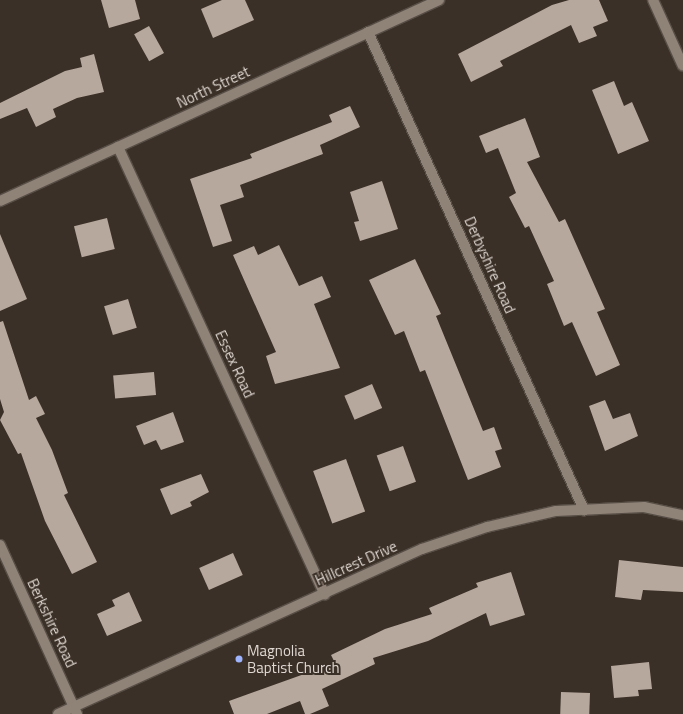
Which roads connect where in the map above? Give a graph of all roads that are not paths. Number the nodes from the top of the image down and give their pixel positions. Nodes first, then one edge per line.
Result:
1 (439, 0) edge
2 (653, 0) edge
3 (368, 32) junction
4 (683, 66) edge
5 (118, 147) junction
6 (0, 201) edge
7 (584, 510) junction
8 (683, 515) edge
9 (0, 545) edge
10 (325, 594) junction
11 (76, 710) edge
12 (58, 714) edge

1 - 3 street, North Street
2 - 4 street
3 - 5 street, North Street
3 - 7 street, Derbyshire Road
5 - 6 street, North Street
5 - 10 street, Essex Road
7 - 8 street, Hillcrest Drive
7 - 10 street, Hillcrest Drive
9 - 11 street, Berkshire Road
10 - 11 street, Hillcrest Drive
11 - 12 street, Hillcrest Drive

